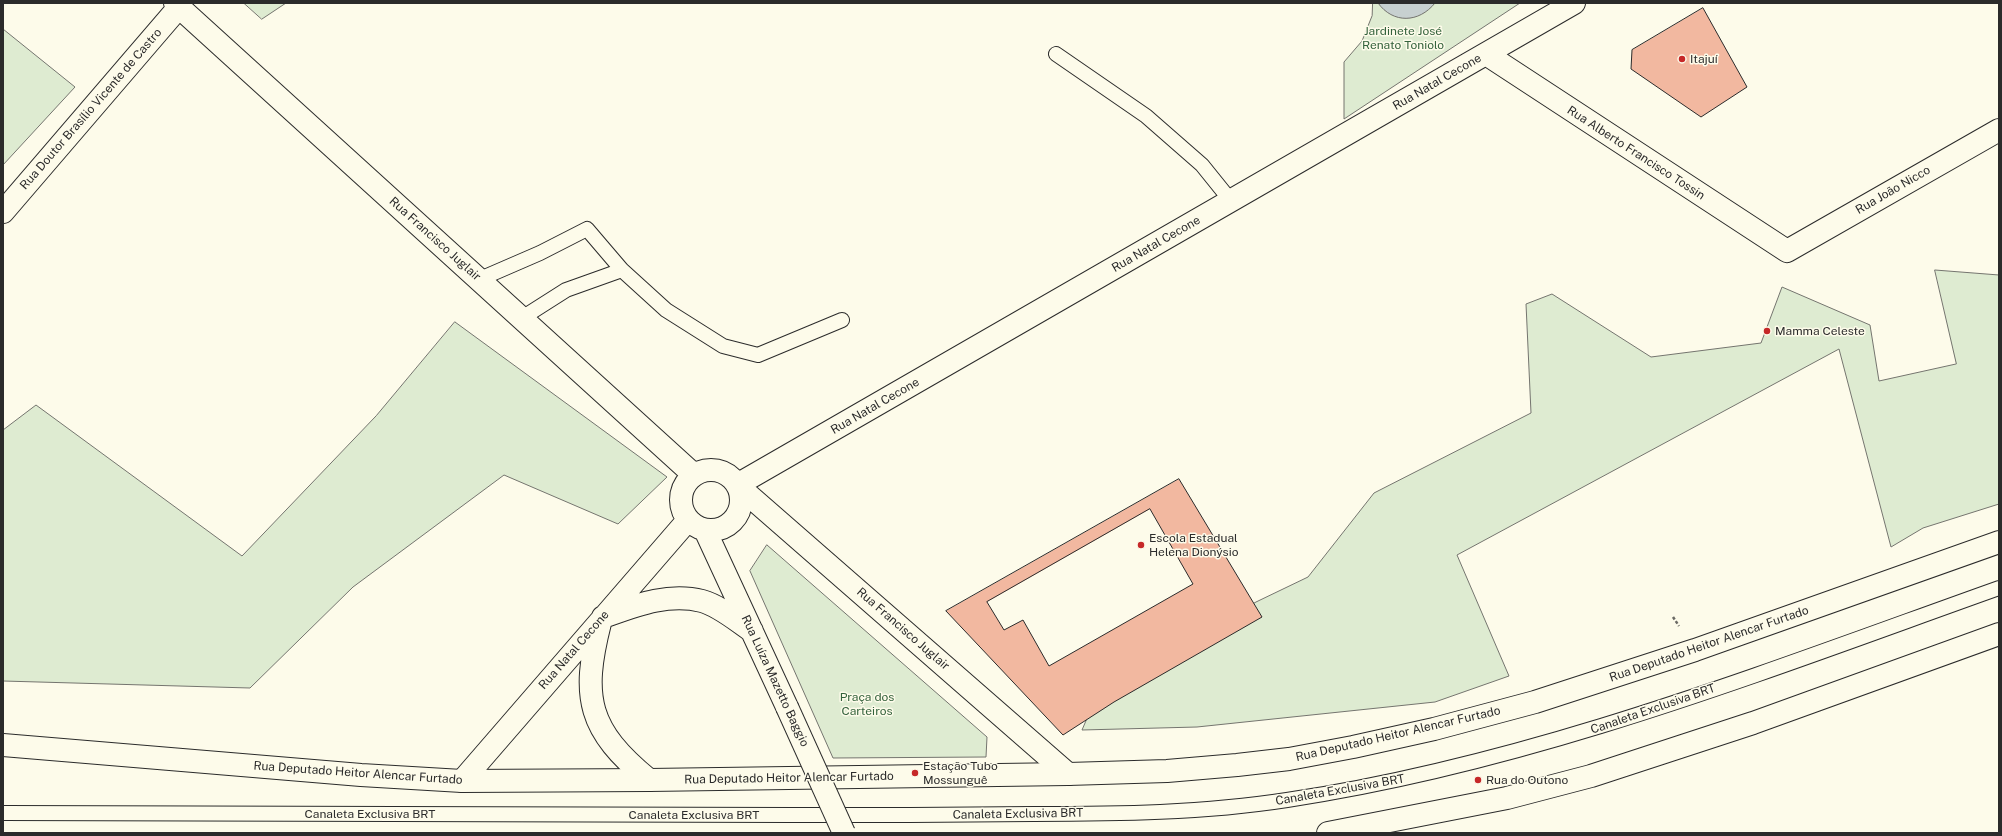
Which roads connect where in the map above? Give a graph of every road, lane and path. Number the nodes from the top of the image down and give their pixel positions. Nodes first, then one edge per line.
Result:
1 (1574, 3) edge
2 (177, 5) edge
3 (1056, 54) dead end
4 (1486, 54) junction
5 (1999, 130) edge
6 (1231, 201) junction
7 (3, 212) edge
8 (1787, 251) joint
9 (622, 270) junction
10 (480, 280) junction
11 (522, 318) junction
12 (842, 320) dead end
13 (694, 475) junction
14 (737, 485) junction
15 (696, 525) junction
16 (1999, 542) edge
17 (1999, 588) edge
18 (601, 618) junction
19 (752, 631) junction
20 (1999, 634) edge
21 (3, 745) edge
22 (1068, 774) junction
23 (650, 780) junction
24 (462, 781) junction
25 (3, 813) edge
26 (844, 833) edge
27 (1328, 833) edge

1 - 4 street, Rua Natal Cecone
2 - 7 street, Rua Doutor Brasílio Vicente de Castro
2 - 10 street, Rua Francisco Juglair
3 - 6 lane
4 - 6 street, Rua Natal Cecone
4 - 8 street, Rua Alberto Francisco Tossin
5 - 8 street, Rua João Nicco
6 - 14 street, Rua Natal Cecone
9 - 10 lane
9 - 11 lane
9 - 12 lane
10 - 11 street, Rua Francisco Juglair
11 - 13 street, Rua Francisco Juglair
13 - 14 street
13 - 15 street
14 - 15 street
14 - 22 street, Rua Francisco Juglair
15 - 18 street, Rua Natal Cecone
15 - 19 street, Rua Luíza Mazetto Baggio
16 - 22 street, Rua Deputado Heitor Alencar Furtado
17 - 25 lane, Canaleta Exclusiva BRT
18 - 19 street
18 - 23 street
18 - 24 street, Rua Natal Cecone
19 - 26 street, Rua Luíza Mazetto Baggio, bridge
20 - 27 street
21 - 24 street, Rua Deputado Heitor Alencar Furtado
22 - 23 street, Rua Deputado Heitor Alencar Furtado
23 - 24 street, Rua Deputado Heitor Alencar Furtado

